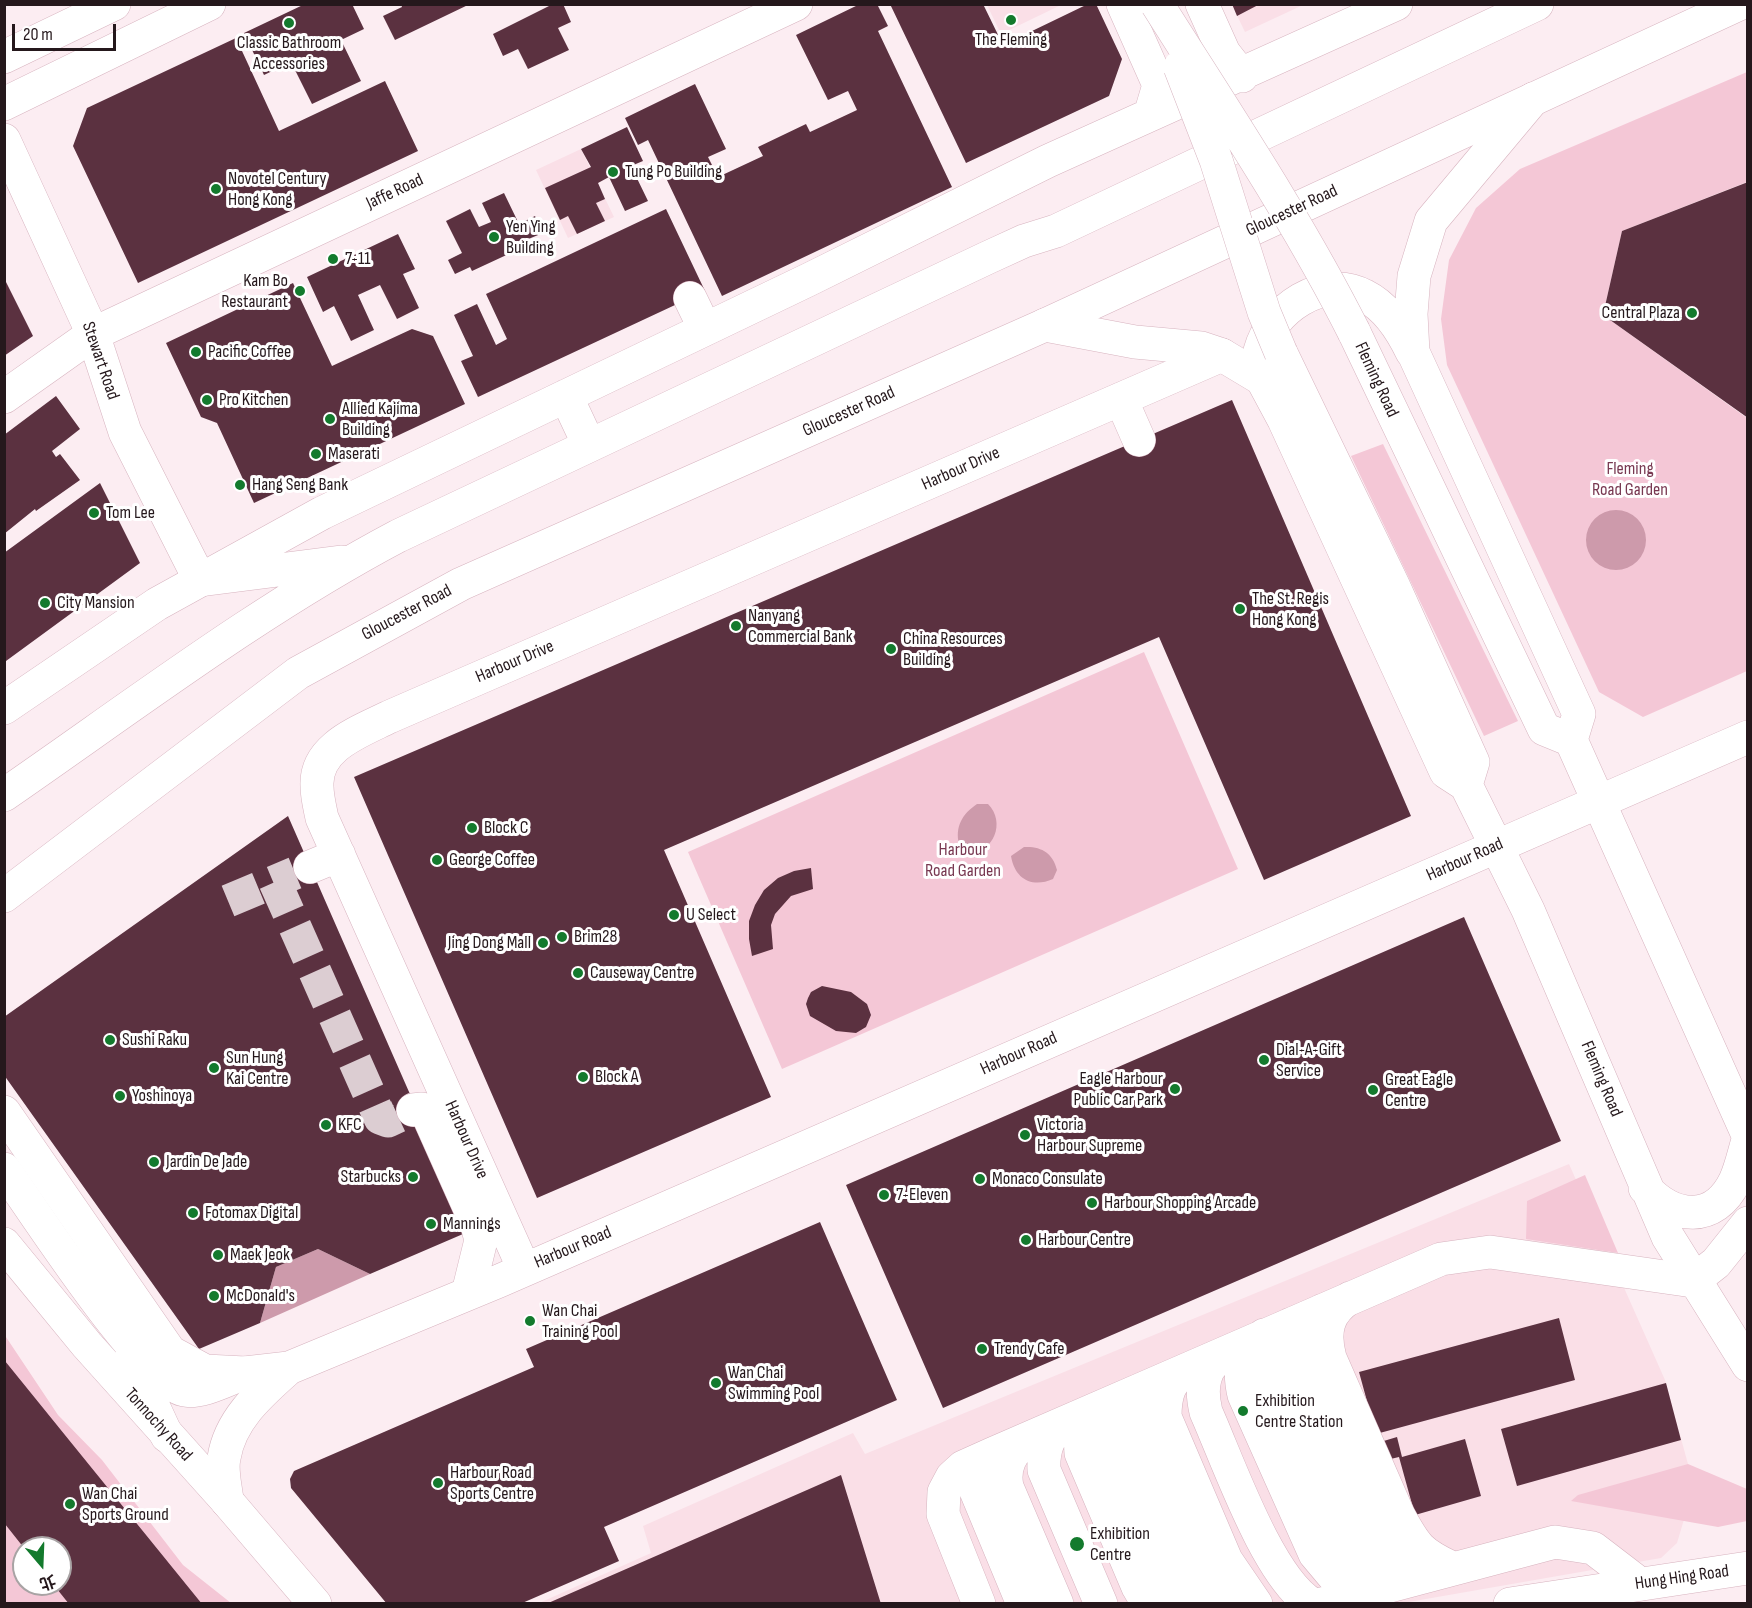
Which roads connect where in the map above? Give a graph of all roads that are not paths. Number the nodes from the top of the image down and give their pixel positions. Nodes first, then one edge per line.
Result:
1 (114, 4) edge
2 (209, 4) edge
3 (796, 4) edge
4 (1124, 4) edge
5 (1156, 4) edge
6 (1185, 4) edge
7 (1202, 4) edge
8 (1396, 4) edge
9 (1537, 4) edge
10 (1739, 4) edge
11 (4, 57) edge
12 (1242, 76) junction
13 (1533, 99) junction
14 (4, 104) edge
15 (1151, 112) junction
16 (4, 141) edge
17 (690, 298) dead end
18 (1045, 326) junction
19 (705, 329) junction
20 (93, 334) junction
21 (1413, 352) junction
22 (1222, 355) junction
23 (1262, 379) junction
24 (566, 396) junction
25 (4, 397) edge
26 (1121, 399) junction
27 (1139, 440) dead end
28 (589, 445) junction
29 (350, 561) junction
30 (200, 580) junction
31 (4, 708) edge
32 (1558, 735) junction
33 (1748, 737) edge
34 (1469, 774) junction
35 (4, 795) edge
36 (1599, 802) junction
37 (1496, 846) junction
38 (4, 896) edge
39 (446, 1096) junction
40 (4, 1112) edge
41 (1748, 1135) edge
42 (1748, 1140) edge
43 (4, 1169) edge
44 (1645, 1188) junction
45 (1748, 1223) edge
46 (4, 1244) edge
47 (524, 1269) junction
48 (1693, 1281) junction
49 (468, 1293) junction
50 (1340, 1302) junction
51 (1283, 1327) junction
52 (119, 1332) junction
53 (1231, 1349) junction
54 (1748, 1365) edge
55 (289, 1368) junction
56 (245, 1373) junction
57 (1151, 1384) junction
58 (1072, 1419) junction
59 (167, 1436) junction
60 (1027, 1439) junction
61 (992, 1454) junction
62 (228, 1501) junction
63 (1452, 1568) junction
64 (1748, 1568) edge
65 (1640, 1584) junction
66 (1388, 1586) junction
67 (315, 1604) edge
68 (980, 1604) edge
69 (1023, 1604) edge
70 (1057, 1604) edge
71 (1101, 1604) edge
72 (1148, 1604) edge
73 (1183, 1604) edge
74 (1220, 1604) edge
75 (1256, 1604) edge
76 (1312, 1604) edge
77 (1322, 1604) edge
78 (1510, 1604) edge

1 - 11 main road
2 - 14 main road
3 - 20 main road, Jaffe Road
4 - 6 main road
4 - 15 main road
5 - 32 main road, Fleming Road, bridge
5 - 34 main road, Fleming Road, bridge
7 - 12 main road
8 - 12 main road
9 - 28 main road
10 - 13 main road, Gloucester Road
12 - 15 main road
13 - 18 main road, Gloucester Road
13 - 21 main road
15 - 19 main road
16 - 20 main road, Stewart Road
17 - 19 main road
18 - 22 main road
18 - 38 main road, Gloucester Road
19 - 24 main road
20 - 25 main road, Jaffe Road
20 - 30 main road, Stewart Road
21 - 23 main road
21 - 32 main road
22 - 23 main road
22 - 26 main road, Harbour Drive
23 - 34 main road, Fleming Road
24 - 28 main road
24 - 30 main road
26 - 27 main road
26 - 39 main road, Harbour Drive
28 - 29 main road
29 - 30 main road
29 - 35 main road
30 - 31 main road
32 - 36 main road, Fleming Road
33 - 36 main road, Harbour Road
34 - 37 main road, Fleming Road
36 - 37 main road, Harbour Road
36 - 41 main road, Fleming Road
37 - 44 main road, Fleming Road
37 - 47 main road, Harbour Road
39 - 47 main road, Harbour Drive
39 - 49 main road
40 - 56 main road
42 - 44 main road
43 - 52 main road
44 - 48 main road, Fleming Road
45 - 48 main road
46 - 59 main road, Tonnochy Road
47 - 49 main road, Harbour Road
48 - 50 main road
48 - 54 main road, Fleming Road
49 - 55 main road, Harbour Road
50 - 51 main road
50 - 63 main road
50 - 66 main road
51 - 53 main road
51 - 66 main road
52 - 56 main road
52 - 59 main road
53 - 57 main road
53 - 76 main road
55 - 56 main road, Harbour Road
55 - 62 main road, Harbour Road
57 - 58 main road
57 - 72 main road
57 - 73 main road
57 - 74 main road
57 - 75 main road
58 - 60 main road
58 - 71 main road
59 - 62 main road, Tonnochy Road
60 - 61 main road
60 - 70 main road
61 - 68 main road
61 - 69 main road
62 - 67 main road, Tonnochy Road
63 - 65 main road
63 - 66 main road
64 - 65 main road, Hung Hing Road
65 - 78 main road, Hung Hing Road
66 - 77 main road

